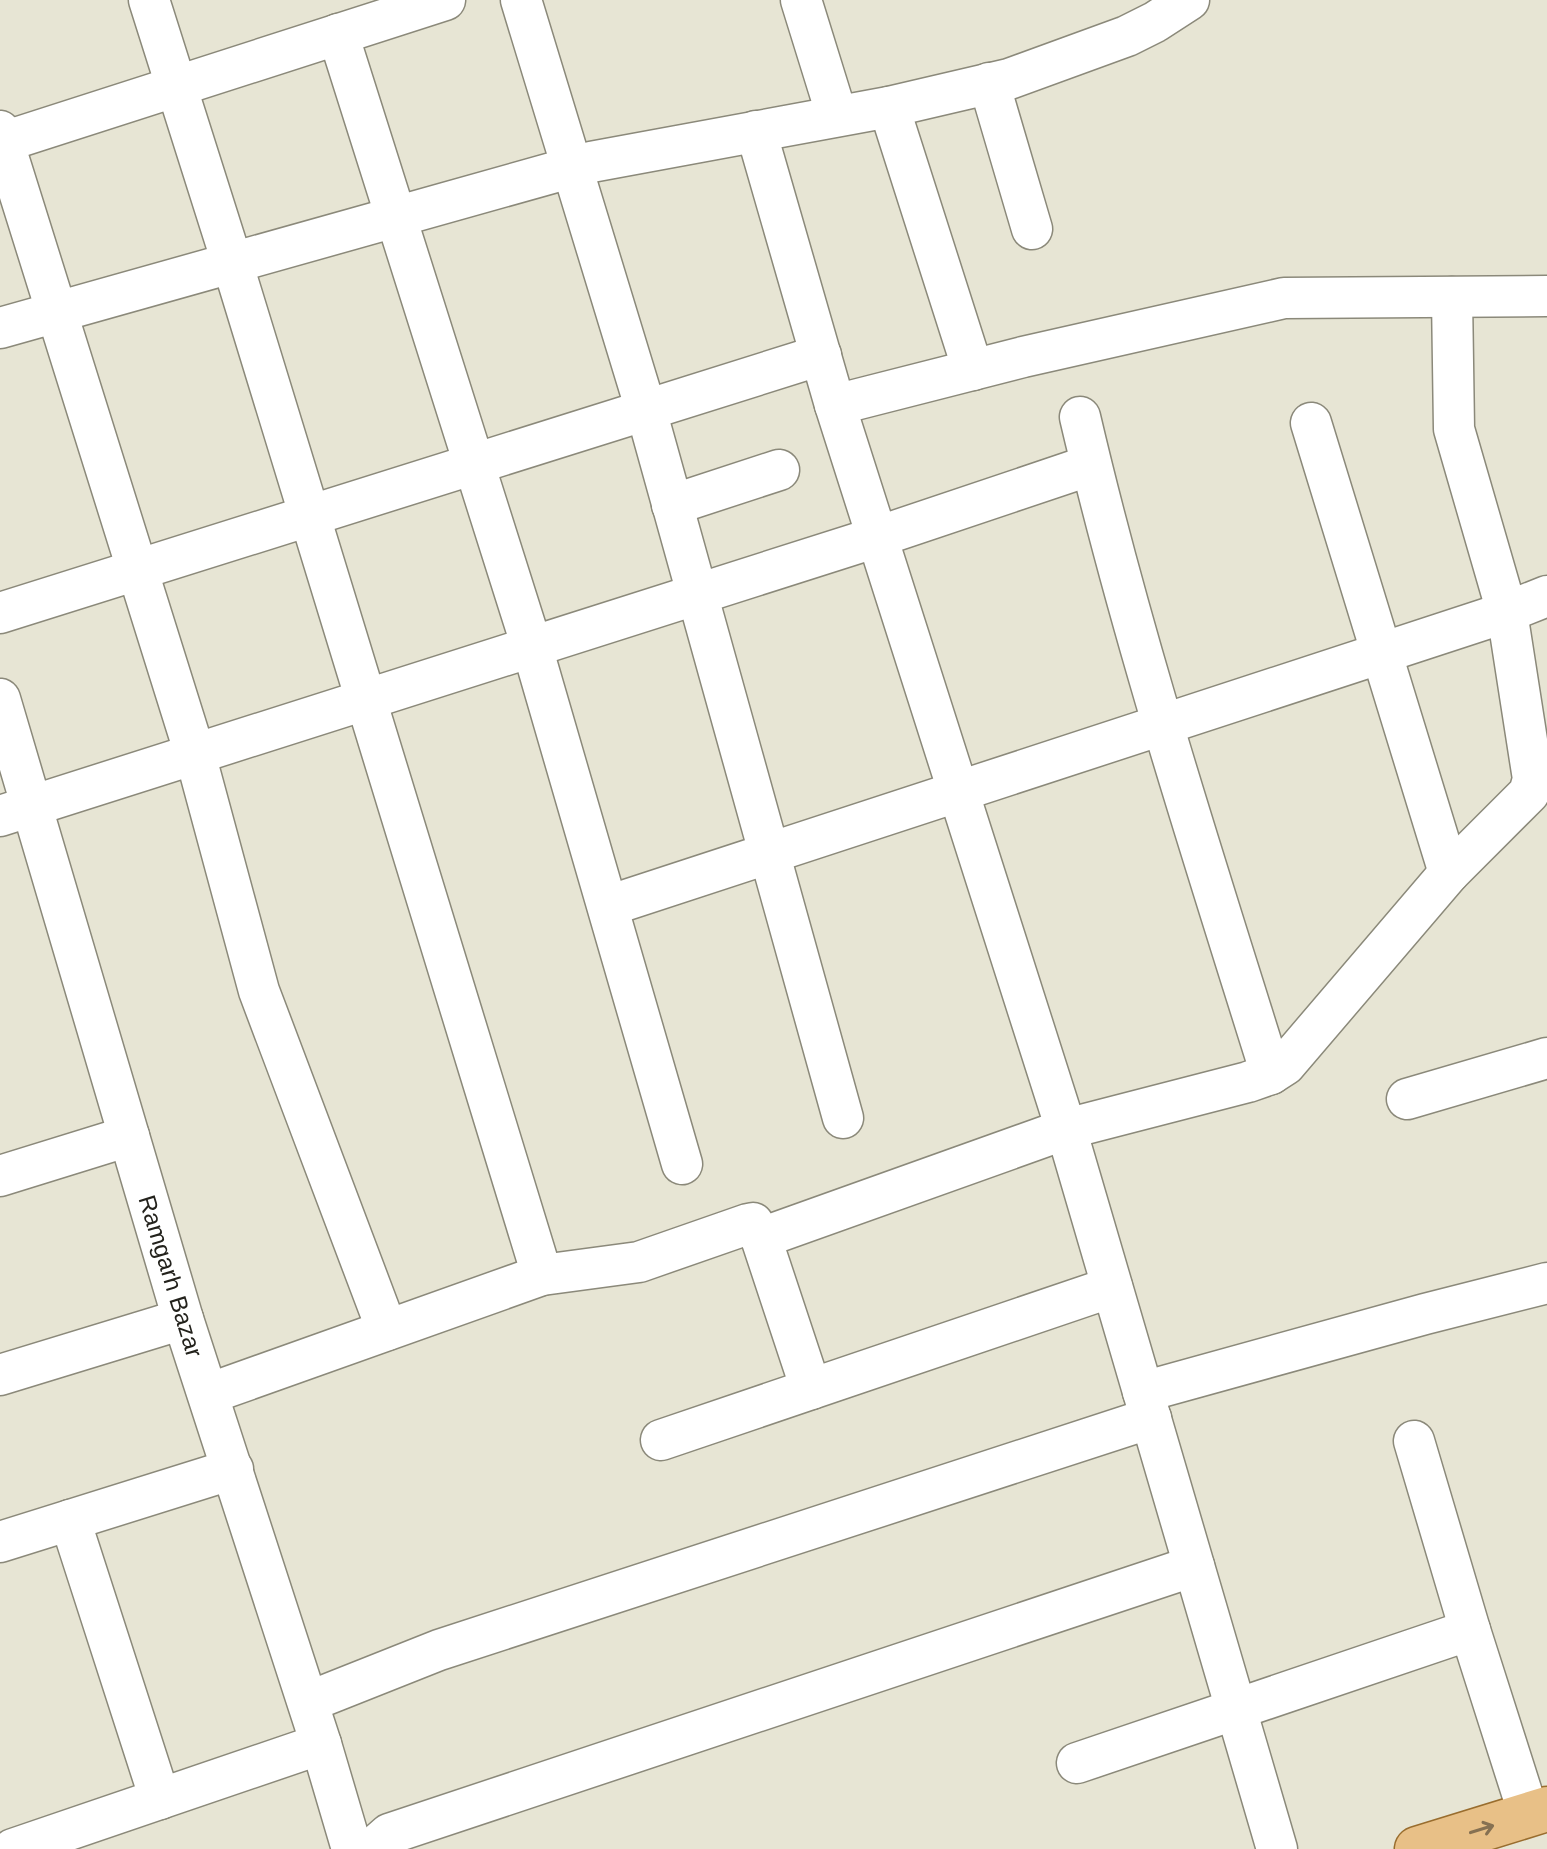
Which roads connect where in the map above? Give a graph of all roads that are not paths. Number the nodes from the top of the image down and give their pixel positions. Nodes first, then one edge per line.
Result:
1 (149, 0) edge
2 (445, 0) edge
3 (521, 0) edge
4 (801, 0) edge
5 (1189, 0) edge
6 (1151, 11) edge
7 (338, 34) junction
8 (989, 83) junction
9 (176, 86) junction
10 (889, 107) junction
11 (837, 116) junction
12 (756, 131) junction
13 (1, 139) edge
14 (572, 167) junction
15 (396, 217) junction
16 (1032, 229) dead end
17 (232, 262) junction
18 (1547, 296) edge
19 (1452, 297) junction
20 (57, 312) junction
21 (0, 328) edge
22 (821, 355) junction
23 (973, 370) junction
24 (835, 405) junction
25 (646, 410) junction
26 (1080, 417) dead end
27 (1311, 423) dead end
28 (474, 464) junction
29 (1091, 465) junction
30 (779, 470) dead end
31 (672, 505) junction
32 (310, 516) junction
33 (877, 537) junction
34 (138, 570) junction
35 (697, 594) junction
36 (1547, 596) edge
37 (1507, 612) junction
38 (0, 613) edge
39 (532, 647) junction
40 (1381, 652) junction
41 (0, 699) edge
42 (366, 700) junction
43 (1535, 712) edge
44 (1162, 724) junction
45 (195, 754) junction
46 (958, 790) junction
47 (16, 812) edge
48 (770, 853) junction
49 (1449, 873) junction
50 (608, 906) junction
51 (1547, 1058) edge
52 (1271, 1074) junction
53 (1407, 1099) dead end
54 (843, 1118) dead end
55 (1066, 1129) junction
56 (129, 1136) junction
57 (682, 1164) dead end
58 (0, 1176) edge
59 (761, 1238) junction
60 (542, 1275) junction
61 (1547, 1283) edge
62 (1112, 1287) junction
63 (183, 1319) junction
64 (387, 1330) junction
65 (0, 1375) edge
66 (811, 1389) junction
67 (208, 1394) junction
68 (1147, 1405) junction
69 (661, 1440) dead end
70 (1414, 1441) dead end
71 (233, 1469) junction
72 (70, 1520) junction
73 (0, 1542) edge
74 (1194, 1566) junction
75 (1470, 1630) junction
76 (308, 1702) junction
77 (1236, 1710) junction
78 (321, 1744) junction
79 (1077, 1763) dead end
80 (160, 1799) junction
81 (1538, 1812) edge
82 (13, 1849) edge
83 (352, 1849) edge
84 (372, 1849) edge
85 (1277, 1849) edge
86 (1417, 1849) edge

1 - 9 street
2 - 7 street
3 - 14 street
4 - 11 street
5 - 6 street
6 - 8 street
7 - 9 street
7 - 15 street
8 - 10 street
8 - 16 street
9 - 13 street
9 - 17 street
10 - 11 street
10 - 23 street
11 - 12 street
12 - 14 street
12 - 22 street
13 - 20 street
14 - 15 street
14 - 25 street
15 - 17 street
15 - 28 street
17 - 20 street
17 - 32 street
18 - 19 street
19 - 23 street
19 - 37 street
20 - 21 street
20 - 34 street
22 - 24 street
22 - 25 street
23 - 24 street
24 - 33 street
25 - 28 street
25 - 31 street
26 - 29 street
27 - 40 street
28 - 32 street
28 - 39 street
29 - 33 street
29 - 44 street
30 - 31 street
31 - 35 street
32 - 34 street
32 - 42 street
33 - 35 street
33 - 46 street
34 - 38 street
34 - 45 street
35 - 39 street
35 - 48 street
36 - 37 street
37 - 40 street
37 - 43 street
39 - 42 street
39 - 50 street
40 - 44 street
40 - 49 street
41 - 47 street, Ramgarh Bazar
42 - 45 street
42 - 60 street
43 - 49 street
44 - 46 street
44 - 52 street
45 - 47 street
45 - 64 street
46 - 48 street
46 - 55 street
47 - 56 street, Ramgarh Bazar
48 - 50 street
48 - 54 street
49 - 52 street
50 - 57 street
51 - 53 street
52 - 55 street
55 - 59 street
55 - 62 street
56 - 58 street
56 - 63 street, Ramgarh Bazar
59 - 60 street
59 - 66 street
60 - 64 street
61 - 68 street
62 - 66 street
62 - 68 street
63 - 65 street
63 - 67 street, Ramgarh Bazar
64 - 67 street
66 - 69 street
67 - 71 street, Ramgarh Bazar
68 - 74 street
68 - 76 street
70 - 75 street
71 - 72 street
71 - 76 street, Ramgarh Bazar
72 - 73 street
72 - 80 street
74 - 77 street
74 - 84 street
75 - 77 street
75 - 81 street
76 - 78 street, Ramgarh Bazar
77 - 79 street
77 - 85 street
78 - 80 street
78 - 83 street, Ramgarh Bazar
80 - 82 street
86 -> 81 main road

